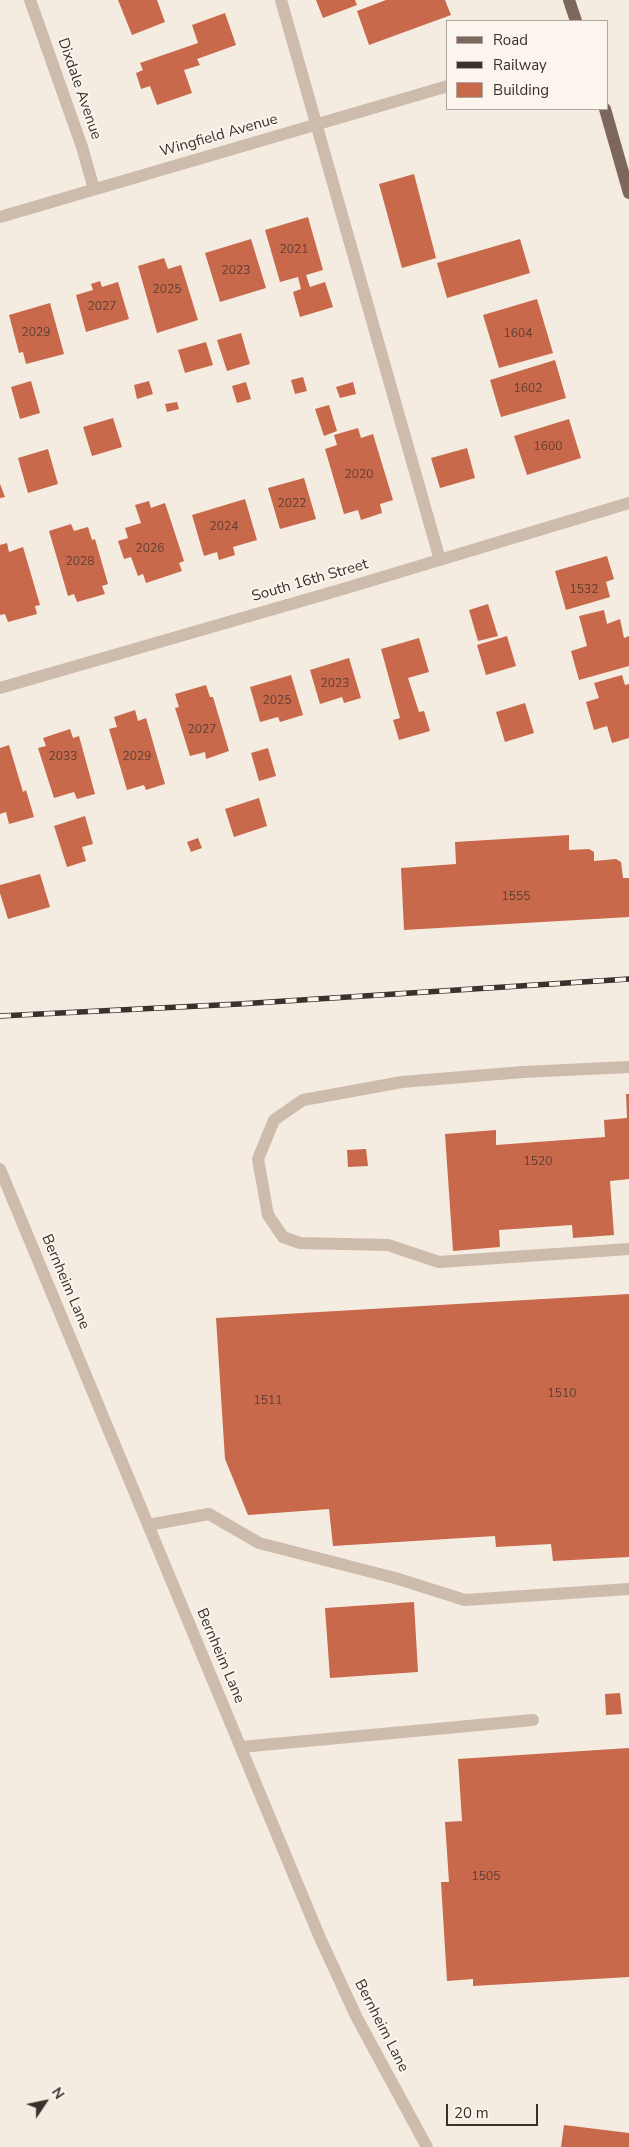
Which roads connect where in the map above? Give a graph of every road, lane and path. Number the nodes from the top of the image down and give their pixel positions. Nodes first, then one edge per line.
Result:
1 (30, 0) edge
2 (281, 0) edge
3 (570, 0) edge
4 (576, 20) edge
5 (446, 87) edge
6 (605, 110) edge
7 (318, 124) junction
8 (94, 189) junction
9 (629, 193) edge
10 (0, 217) edge
11 (629, 503) edge
12 (440, 560) junction
13 (0, 688) edge
14 (629, 1067) edge
15 (0, 1169) edge
16 (629, 1249) edge
17 (148, 1525) junction
18 (629, 1588) edge
19 (533, 1720) dead end
20 (241, 1747) junction
21 (427, 2147) edge

1 - 8 street, Dixdale Avenue
2 - 7 street
3 - 4 main road
5 - 7 street, Wingfield Avenue
6 - 9 main road
7 - 8 street, Wingfield Avenue
7 - 12 street
8 - 10 street, Wingfield Avenue
11 - 12 street, South 16th Street
12 - 13 street, South 16th Street
14 - 16 street
15 - 17 street, Bernheim Lane
17 - 18 street
17 - 20 street, Bernheim Lane
19 - 20 street
20 - 21 street, Bernheim Lane

